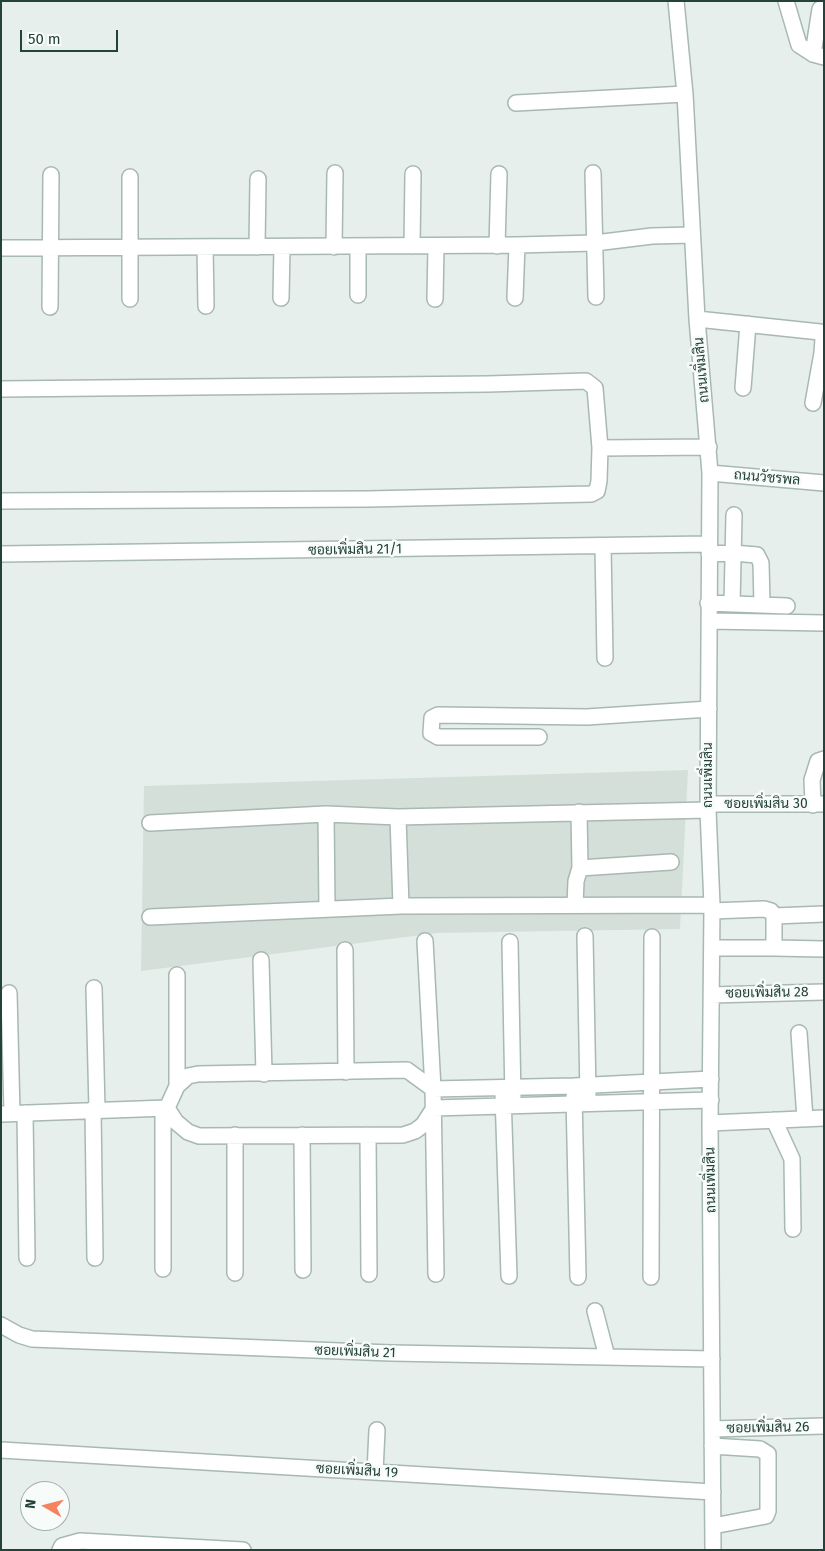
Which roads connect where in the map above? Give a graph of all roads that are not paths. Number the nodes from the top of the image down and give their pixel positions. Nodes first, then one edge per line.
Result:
1 (676, 1) edge
2 (786, 1) edge
3 (820, 9) dead end
4 (819, 56) edge
5 (685, 94) junction
6 (516, 102) dead end
7 (336, 173) dead end
8 (593, 173) dead end
9 (413, 174) dead end
10 (499, 174) dead end
11 (51, 175) dead end
12 (130, 177) dead end
13 (258, 179) dead end
14 (692, 235) junction
15 (596, 243) junction
16 (358, 246) junction
17 (412, 246) junction
18 (436, 246) junction
19 (497, 246) junction
20 (517, 246) junction
21 (130, 247) junction
22 (206, 247) junction
23 (257, 247) junction
24 (282, 247) junction
25 (334, 247) junction
26 (1, 248) edge
27 (50, 248) junction
28 (358, 296) dead end
29 (596, 297) dead end
30 (281, 298) dead end
31 (515, 298) dead end
32 (130, 299) dead end
33 (435, 299) dead end
34 (206, 306) dead end
35 (50, 307) dead end
36 (697, 319) junction
37 (748, 324) junction
38 (743, 388) dead end
39 (1, 389) edge
40 (813, 403) dead end
41 (709, 447) junction
42 (600, 448) junction
43 (710, 473) junction
44 (824, 483) edge
45 (1, 500) edge
46 (734, 515) dead end
47 (603, 546) junction
48 (708, 549) junction
49 (733, 553) junction
50 (1, 554) edge
51 (708, 603) junction
52 (732, 604) junction
53 (762, 604) junction
54 (787, 606) dead end
55 (709, 621) junction
56 (824, 623) edge
57 (605, 658) dead end
58 (709, 709) junction
59 (539, 737) dead end
60 (824, 759) edge
61 (818, 804) edge
62 (708, 807) junction
63 (579, 812) junction
64 (326, 814) junction
65 (398, 817) junction
66 (150, 823) dead end
67 (671, 862) dead end
68 (580, 868) junction
69 (576, 905) junction
70 (401, 906) junction
71 (327, 908) junction
72 (712, 908) junction
73 (824, 914) edge
74 (150, 916) dead end
75 (774, 916) junction
76 (586, 936) dead end
77 (652, 937) dead end
78 (425, 940) dead end
79 (510, 942) dead end
80 (712, 948) junction
81 (774, 948) junction
82 (824, 949) edge
83 (345, 950) dead end
84 (261, 960) dead end
85 (177, 975) dead end
86 (94, 988) dead end
87 (824, 992) edge
88 (9, 993) dead end
89 (711, 995) junction
90 (799, 1033) dead end
91 (346, 1072) junction
92 (264, 1074) junction
93 (711, 1079) junction
94 (652, 1083) junction
95 (177, 1086) junction
96 (581, 1086) junction
97 (507, 1088) junction
98 (433, 1089) junction
99 (711, 1100) junction
100 (651, 1102) junction
101 (581, 1104) junction
102 (508, 1106) junction
103 (165, 1108) junction
104 (434, 1108) junction
105 (95, 1109) junction
106 (13, 1113) edge
107 (824, 1118) edge
108 (805, 1119) junction
109 (774, 1120) junction
110 (710, 1124) junction
111 (235, 1135) junction
112 (302, 1135) junction
113 (368, 1135) junction
114 (793, 1229) dead end
115 (27, 1258) dead end
116 (95, 1258) dead end
117 (163, 1269) dead end
118 (303, 1270) dead end
119 (235, 1273) dead end
120 (370, 1274) dead end
121 (436, 1274) dead end
122 (509, 1276) dead end
123 (651, 1276) dead end
124 (578, 1277) dead end
125 (595, 1311) dead end
126 (1, 1325) edge
127 (607, 1357) junction
128 (712, 1359) junction
129 (824, 1426) edge
130 (712, 1429) junction
131 (377, 1430) dead end
132 (712, 1446) junction
133 (1, 1450) edge
134 (375, 1472) junction
135 (713, 1492) junction
136 (713, 1526) junction
137 (60, 1550) edge
138 (243, 1550) edge
139 (713, 1550) edge

1 - 5 street, ถนนเพิ่มสิน
2 - 4 street
3 - 4 street
5 - 6 street
5 - 14 street, ถนนเพิ่มสิน
7 - 25 street
8 - 15 street
9 - 17 street
10 - 19 street
11 - 27 street
12 - 21 street
13 - 23 street
14 - 15 street
14 - 36 street, ถนนเพิ่มสิน
15 - 20 street
15 - 29 street
16 - 17 street
16 - 25 street
16 - 28 street
17 - 18 street
18 - 19 street
18 - 33 street
19 - 20 street
20 - 31 street
21 - 22 street
21 - 27 street
21 - 32 street
22 - 23 street
22 - 34 street
23 - 24 street
24 - 25 street
24 - 30 street
26 - 27 street
27 - 35 street
36 - 37 street
36 - 41 street, ถนนเพิ่มสิน
37 - 38 street
37 - 40 street
39 - 42 street
41 - 42 street
41 - 43 street, ถนนเพิ่มสิน
42 - 45 street
43 - 44 street, ถนนวัชรพล
43 - 48 street, ถนนเพิ่มสิน
46 - 49 street
47 - 48 street, ซอยเพิ่มสิน 21/1
47 - 50 street, ซอยเพิ่มสิน 21/1
47 - 57 street
48 - 49 street, ซอยเพิ่มสิน 21/1
48 - 51 street, ถนนเพิ่มสิน
49 - 52 street
49 - 53 street, ซอยเพิ่มสิน 21/1
51 - 52 street
51 - 55 street, ถนนเพิ่มสิน
52 - 53 street
53 - 54 street
55 - 56 street
55 - 58 street, ถนนเพิ่มสิน
58 - 59 street
58 - 62 street, ถนนเพิ่มสิน
60 - 61 street
61 - 62 street, ซอยเพิ่มสิน 30
62 - 63 street, ซอยเพิ่มสิน 30
62 - 72 street, ถนนเพิ่มสิน
63 - 65 street, ซอยเพิ่มสิน 30
63 - 68 street
64 - 65 street, ซอยเพิ่มสิน 30
64 - 66 street, ซอยเพิ่มสิน 30
64 - 71 street
65 - 70 street
67 - 68 street
68 - 69 street
69 - 70 street
69 - 72 street
70 - 71 street
71 - 74 street
72 - 75 street
72 - 80 street, ถนนเพิ่มสิน
73 - 75 street
75 - 81 street
76 - 96 street
77 - 94 street
78 - 98 street
79 - 97 street
80 - 81 street
80 - 89 street, ถนนเพิ่มสิน
81 - 82 street
83 - 91 street
84 - 92 street
85 - 95 street
86 - 105 street
87 - 89 street, ซอยเพิ่มสิน 28
88 - 106 street
89 - 93 street, ถนนเพิ่มสิน
90 - 108 street
91 - 92 street
91 - 98 street
92 - 95 street
93 - 94 street
93 - 99 street, ถนนเพิ่มสิน
94 - 96 street
94 - 100 street
95 - 103 street
96 - 97 street
96 - 101 street
97 - 98 street
97 - 102 street
98 - 104 street
99 - 100 street
99 - 110 street, ถนนเพิ่มสิน
100 - 101 street
100 - 123 street
101 - 102 street
101 - 124 street
102 - 104 street
102 - 122 street
103 - 105 street
103 - 111 street
103 - 117 street
104 - 113 street
104 - 121 street
105 - 106 street
105 - 116 street
106 - 115 street
107 - 108 street
108 - 109 street
109 - 110 street
109 - 114 street
110 - 128 street, ถนนเพิ่มสิน
111 - 112 street
111 - 119 street
112 - 113 street
112 - 118 street
113 - 120 street
125 - 127 street
126 - 127 street, ซอยเพิ่มสิน 21
127 - 128 street, ซอยเพิ่มสิน 21
128 - 130 street, ถนนเพิ่มสิน
129 - 130 street, ซอยเพิ่มสิน 26
130 - 132 street, ถนนเพิ่มสิน
131 - 134 street
132 - 135 street, ถนนเพิ่มสิน
132 - 136 street
133 - 134 street, ซอยเพิ่มสิน 19
134 - 135 street, ซอยเพิ่มสิน 19
135 - 136 street, ถนนเพิ่มสิน
136 - 139 street, ถนนเพิ่มสิน
137 - 138 street

